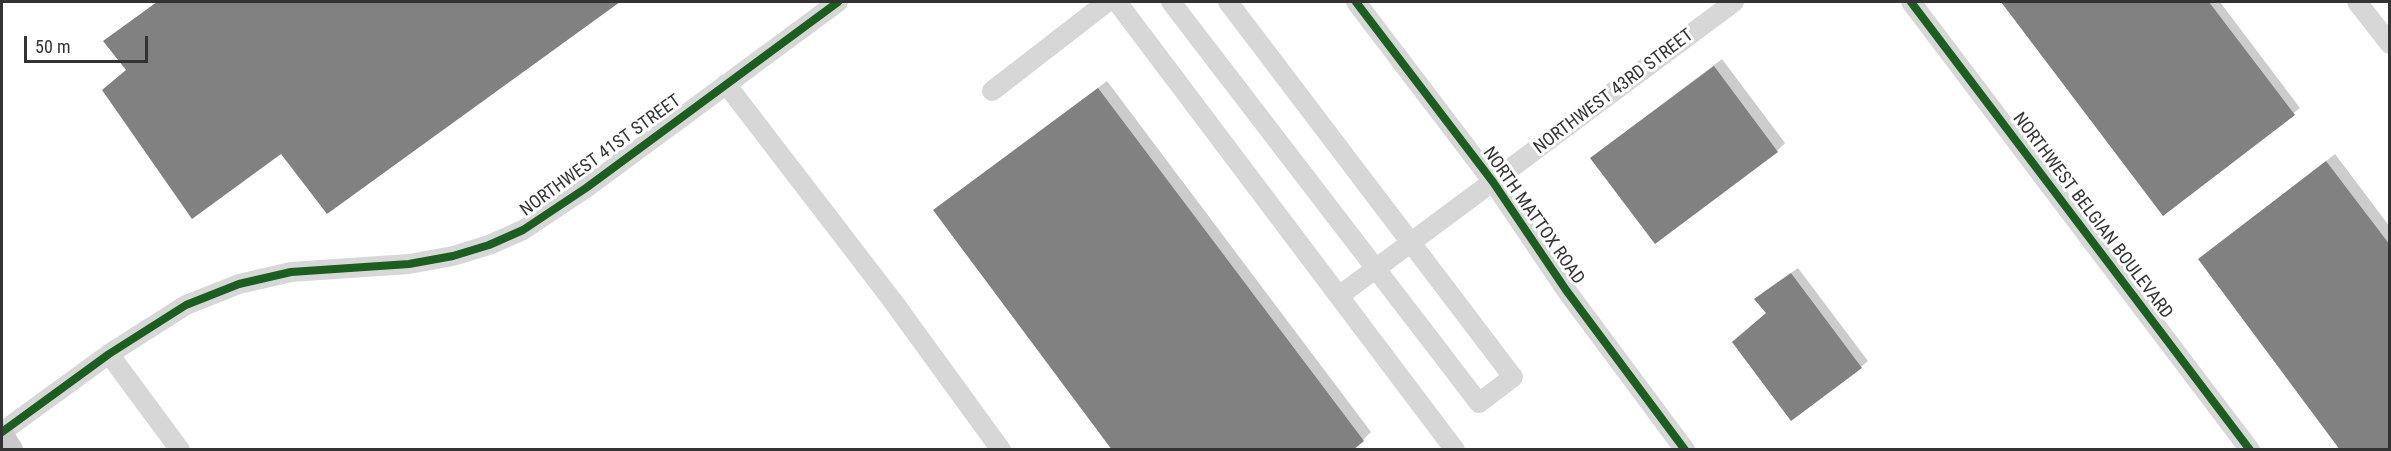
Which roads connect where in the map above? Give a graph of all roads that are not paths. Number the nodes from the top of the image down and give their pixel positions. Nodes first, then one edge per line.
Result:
1 (838, 2) edge
2 (1107, 2) edge
3 (1121, 2) edge
4 (1171, 2) edge
5 (1228, 2) edge
6 (1356, 2) edge
7 (1734, 2) edge
8 (1911, 2) edge
9 (2357, 2) edge
10 (2390, 44) edge
11 (726, 84) junction
12 (992, 91) dead end
13 (1493, 182) junction
14 (1411, 243) junction
15 (1376, 269) junction
16 (1339, 296) junction
17 (109, 354) junction
18 (2, 432) edge
19 (2, 437) edge
20 (10, 450) edge
21 (180, 450) edge
22 (1001, 450) edge
23 (1455, 450) edge
24 (1684, 450) edge
25 (2250, 450) edge

1 - 11 street, NORTHWEST 41ST STREET
2 - 12 street
3 - 16 street
4 - 15 street
5 - 14 street
6 - 13 street, NORTH MATTOX ROAD
7 - 13 street, NORTHWEST 43RD STREET
8 - 25 street, NORTHWEST BELGIAN BOULEVARD
9 - 10 street
11 - 17 street, NORTHWEST 41ST STREET
11 - 22 street
13 - 14 street, NORTHWEST 43RD STREET
13 - 24 street, NORTH MATTOX ROAD
14 - 15 street, NORTHWEST 43RD STREET
14 - 15 street
15 - 16 street, NORTHWEST 43RD STREET
16 - 23 street
17 - 18 street, NORTHWEST 41ST STREET
17 - 21 street
19 - 20 main road

